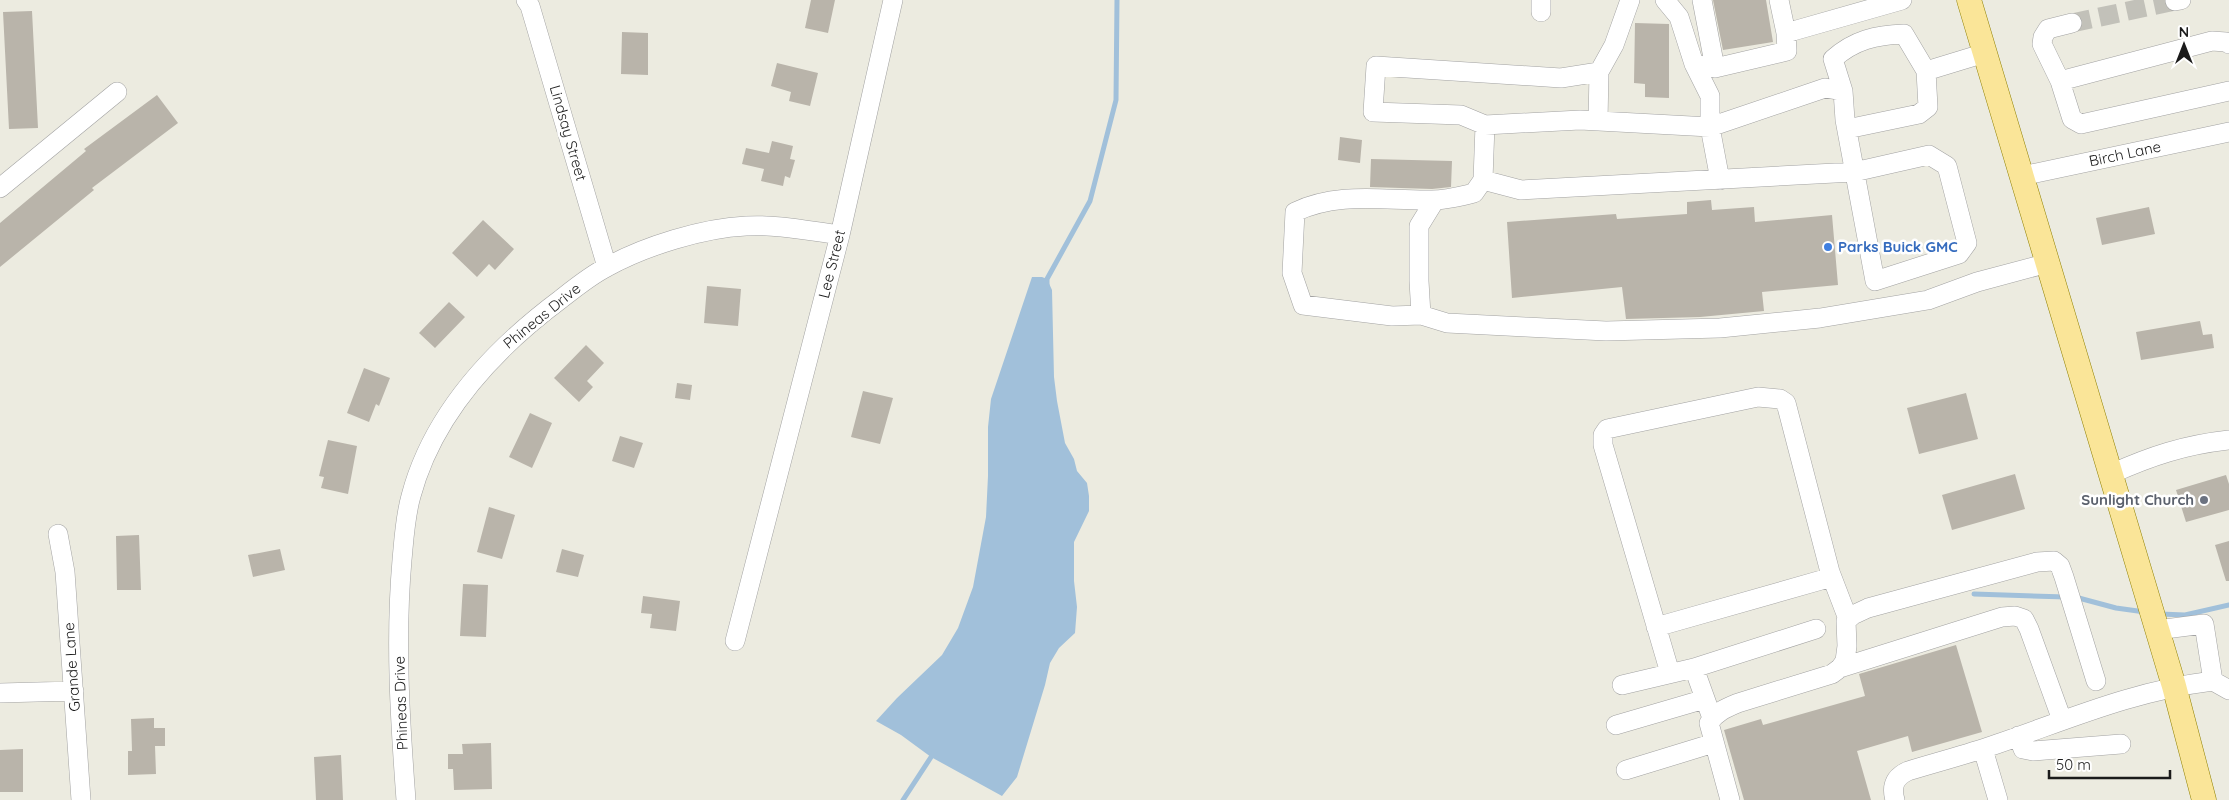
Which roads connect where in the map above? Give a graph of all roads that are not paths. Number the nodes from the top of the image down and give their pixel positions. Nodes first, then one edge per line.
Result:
1 (526, 0) edge
2 (893, 0) edge
3 (1630, 0) edge
4 (1665, 0) edge
5 (1702, 0) edge
6 (1779, 0) edge
7 (1902, 0) edge
8 (1969, 0) edge
9 (2072, 24) tunnel mouth
10 (1786, 32) junction
11 (2229, 44) edge
12 (1985, 53) junction
13 (1694, 64) junction
14 (1715, 68) junction
15 (1926, 71) junction
16 (1599, 72) junction
17 (2060, 81) junction
18 (2229, 90) edge
19 (1842, 91) junction
20 (117, 92) dead end
21 (1598, 121) junction
22 (1485, 125) junction
23 (1710, 127) junction
24 (1847, 129) junction
25 (2229, 132) edge
26 (1854, 172) junction
27 (2022, 176) junction
28 (1483, 180) junction
29 (1720, 180) junction
30 (0, 188) edge
31 (1435, 200) junction
32 (840, 235) junction
33 (2048, 263) junction
34 (607, 267) junction
35 (1874, 281) junction
36 (1874, 309) junction
37 (1422, 315) junction
38 (2229, 440) edge
39 (2111, 474) junction
40 (58, 534) dead end
41 (1832, 577) junction
42 (1848, 619) junction
43 (1656, 627) junction
44 (1816, 629) dead end
45 (2157, 630) junction
46 (736, 641) dead end
47 (1694, 668) junction
48 (1840, 668) junction
49 (1670, 673) junction
50 (2096, 681) dead end
51 (1622, 685) dead end
52 (2221, 685) edge
53 (2174, 686) junction
54 (74, 691) junction
55 (0, 693) edge
56 (1705, 699) junction
57 (1712, 718) junction
58 (2062, 720) junction
59 (1616, 726) dead end
60 (2018, 736) junction
61 (1714, 743) junction
62 (2121, 744) dead end
63 (1983, 749) junction
64 (1626, 770) dead end
65 (81, 800) edge
66 (406, 800) edge
67 (1730, 800) edge
68 (1895, 800) edge
69 (1998, 800) edge
70 (2204, 800) edge

1 - 34 street, Lindsay Street
2 - 32 street, Lee Street
3 - 16 street
4 - 13 street
5 - 14 street
6 - 10 street
7 - 10 street
8 - 12 main road
9 - 17 street
10 - 14 street
11 - 17 street
12 - 15 street
12 - 27 main road
13 - 14 street
13 - 23 street
15 - 19 street
15 - 24 street
16 - 21 street
16 - 22 street
17 - 18 street
19 - 23 street
19 - 24 street
20 - 30 street
21 - 22 street
21 - 23 street
22 - 28 street
23 - 29 street
24 - 26 street
25 - 27 street, Birch Lane
26 - 29 street
26 - 35 street
26 - 35 street
27 - 33 main road
28 - 29 street
28 - 31 street
31 - 37 street
31 - 37 street
32 - 34 street, Phineas Drive
32 - 46 street, Lee Street
33 - 36 street
33 - 39 main road
34 - 66 street, Phineas Drive
35 - 36 street
36 - 37 street
38 - 39 street
39 - 45 main road
40 - 54 street, Grande Lane
41 - 42 street
41 - 43 street
41 - 43 street
42 - 48 street
42 - 50 street
43 - 49 street
44 - 47 street
45 - 52 street
45 - 53 main road
47 - 49 street
47 - 56 street
48 - 57 street
48 - 58 street
49 - 51 street
52 - 53 street
53 - 58 street
53 - 70 main road
54 - 55 street
54 - 65 street, Grande Lane
56 - 57 street
56 - 59 street
57 - 61 street
58 - 60 street
60 - 62 street
60 - 63 street
61 - 64 street
61 - 67 street
63 - 68 street
63 - 69 street

